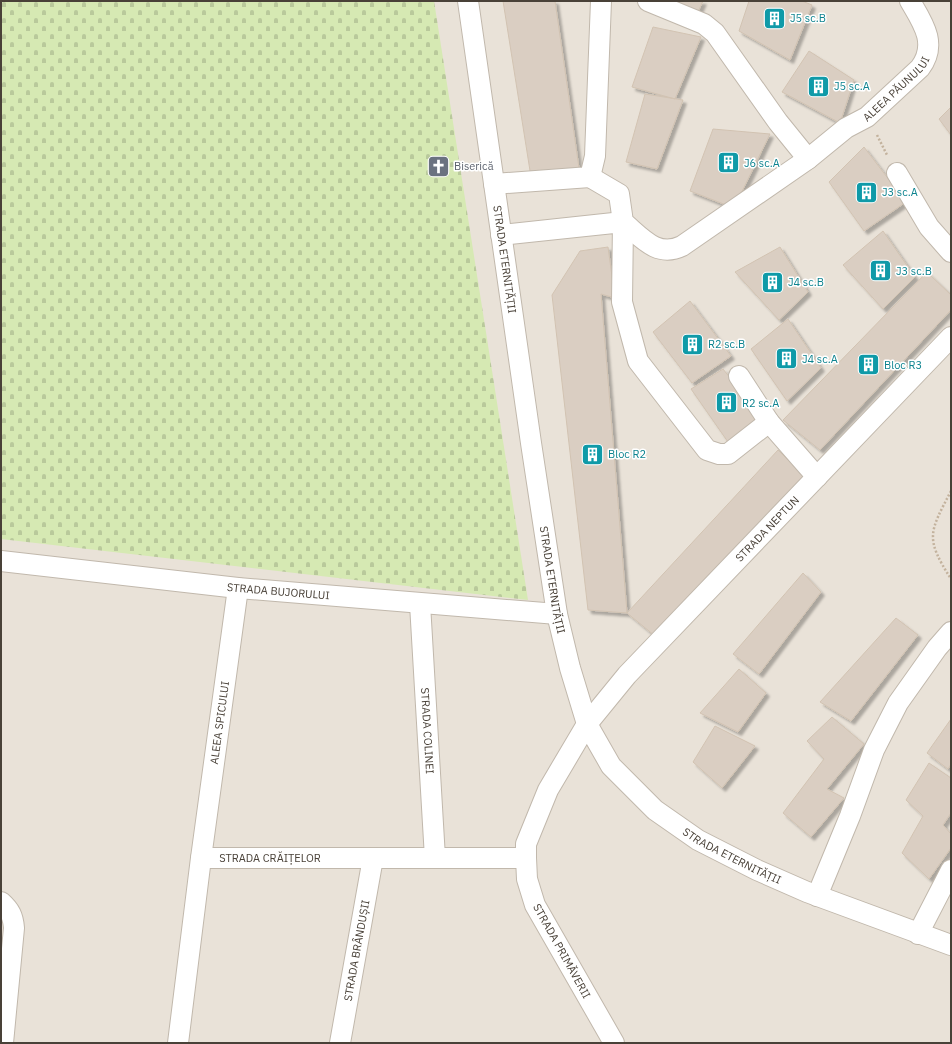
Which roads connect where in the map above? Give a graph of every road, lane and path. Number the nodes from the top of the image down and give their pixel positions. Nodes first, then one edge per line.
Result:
1 (468, 1) edge
2 (601, 1) edge
3 (648, 1) edge
4 (910, 1) edge
5 (867, 117) junction
6 (808, 159) junction
7 (897, 173) joint
8 (590, 177) junction
9 (494, 184) junction
10 (622, 222) junction
11 (502, 235) junction
12 (951, 252) edge
13 (951, 337) edge
14 (739, 376) dead end
15 (769, 422) junction
16 (817, 477) junction
17 (951, 491) edge
18 (1, 560) edge
19 (951, 579) edge
20 (238, 588) junction
21 (420, 604) junction
22 (557, 614) junction
23 (951, 632) edge
24 (588, 724) junction
25 (201, 858) junction
26 (373, 858) junction
27 (435, 858) junction
28 (526, 858) junction
29 (951, 870) edge
30 (817, 896) junction
31 (1, 902) edge
32 (918, 934) junction
33 (951, 945) edge
34 (3, 1043) edge
35 (178, 1043) edge
36 (340, 1043) edge
37 (614, 1043) edge

1 - 9 street, STRADA ETERNITĂȚII
2 - 8 street
3 - 6 street
4 - 5 street, ALEEA PĂUNULUI
5 - 6 street
5 - 7 path, ALEEA PĂUNULUI
6 - 10 street
7 - 12 street
8 - 9 street
8 - 10 street
9 - 11 street, STRADA ETERNITĂȚII
10 - 11 street
10 - 15 street
11 - 22 street, STRADA ETERNITĂȚII
13 - 16 street, STRADA NEPTUN
14 - 15 street
15 - 16 street
16 - 24 street, STRADA NEPTUN
17 - 19 path
18 - 20 street, STRADA BUJORULUI
20 - 21 street, STRADA BUJORULUI
20 - 25 street, ALEEA SPICULUI
21 - 22 street, STRADA BUJORULUI
21 - 27 street, STRADA COLINEI
22 - 24 street, STRADA ETERNITĂȚII
23 - 30 street
24 - 28 street, STRADA PRIMĂVERII
24 - 30 street, STRADA ETERNITĂȚII
25 - 26 street, STRADA CRĂIȚELOR
25 - 35 street
26 - 27 street, STRADA CRĂIȚELOR
26 - 36 street, STRADA BRÂNDUȘII
27 - 28 street, STRADA CRĂIȚELOR
28 - 37 street, STRADA PRIMĂVERII
29 - 32 street
30 - 32 street, STRADA ETERNITĂȚII
31 - 34 street
32 - 33 street, STRADA ETERNITĂȚII

